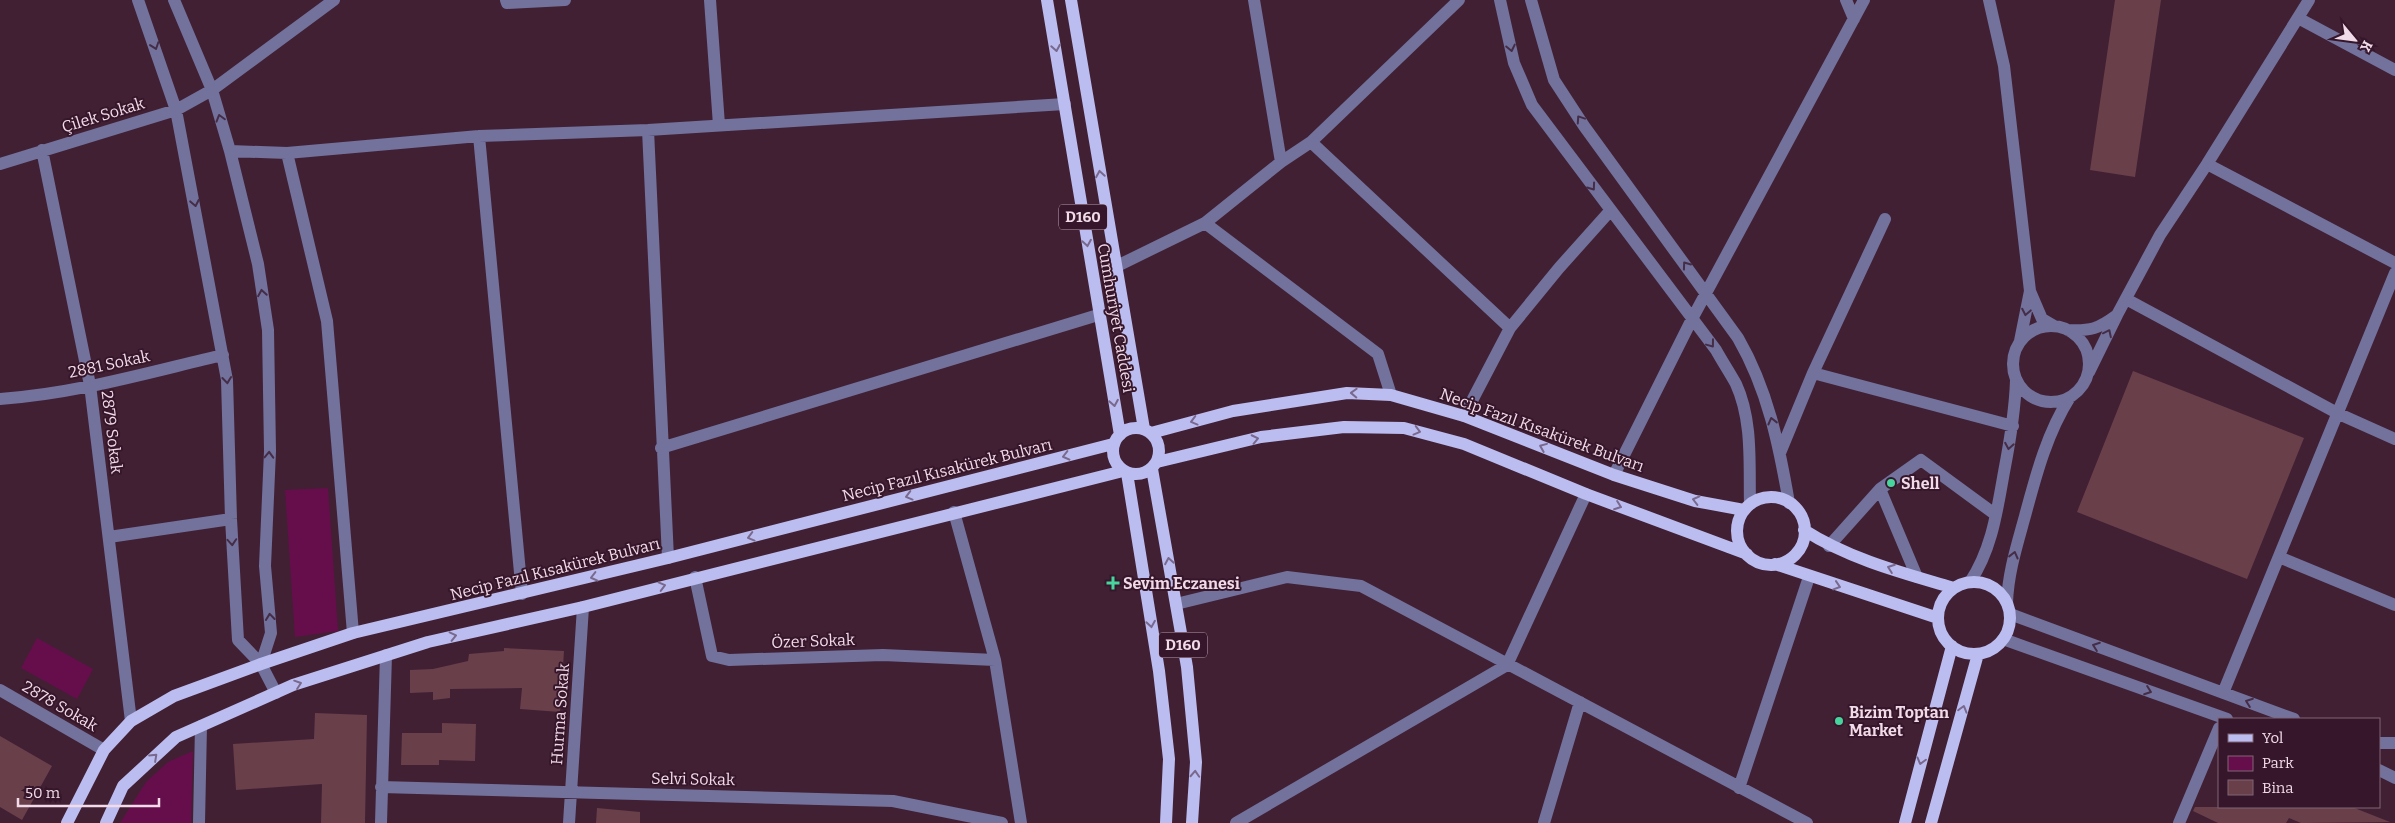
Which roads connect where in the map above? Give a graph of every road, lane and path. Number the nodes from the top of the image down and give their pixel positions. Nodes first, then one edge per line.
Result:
1 (138, 0) edge
2 (174, 0) edge
3 (334, 0) edge
4 (506, 0) edge
5 (565, 0) edge
6 (710, 0) edge
7 (1047, 0) edge
8 (1071, 0) edge
9 (1254, 0) edge
10 (1459, 0) edge
11 (1500, 0) edge
12 (1531, 0) edge
13 (1846, 0) edge
14 (1864, 0) edge
15 (1989, 0) edge
16 (2309, 0) edge
17 (2298, 18) junction
18 (1854, 19) junction
19 (2395, 70) edge
20 (212, 90) junction
21 (1065, 104) junction
22 (176, 110) junction
23 (719, 125) junction
24 (648, 130) junction
25 (479, 136) junction
26 (1311, 142) junction
27 (42, 150) junction
28 (230, 151) junction
29 (287, 153) junction
30 (1281, 162) junction
31 (0, 164) edge
32 (2207, 164) junction
33 (1610, 211) junction
34 (1885, 220) dead end
35 (1205, 223) junction
36 (2395, 264) edge
37 (1115, 267) junction
38 (2395, 273) edge
39 (2030, 291) junction
40 (1707, 294) junction
41 (2126, 299) junction
42 (1098, 315) junction
43 (2117, 315) junction
44 (1692, 319) junction
45 (2054, 326) junction
46 (1510, 328) junction
47 (2068, 330) junction
48 (2020, 342) junction
49 (223, 355) junction
50 (1813, 373) junction
51 (2087, 376) junction
52 (2016, 380) junction
53 (90, 385) junction
54 (1391, 395) junction
55 (2070, 397) junction
56 (0, 399) edge
57 (2339, 414) junction
58 (1464, 416) junction
59 (2013, 426) junction
60 (1148, 431) junction
61 (2395, 439) edge
62 (1116, 440) junction
63 (662, 448) junction
64 (1780, 453) junction
65 (1154, 466) junction
66 (1125, 472) junction
67 (1614, 475) junction
68 (1880, 489) junction
69 (1586, 494) junction
70 (1789, 503) junction
71 (1747, 507) junction
72 (954, 512) junction
73 (1996, 515) junction
74 (231, 519) junction
75 (1804, 530) junction
76 (109, 537) junction
77 (1830, 546) junction
78 (1746, 554) junction
79 (668, 558) junction
80 (2279, 558) junction
81 (1775, 564) junction
82 (695, 577) junction
83 (1809, 577) junction
84 (1917, 577) junction
85 (1970, 582) junction
86 (1954, 588) junction
87 (522, 594) junction
88 (1176, 604) junction
89 (2395, 605) edge
90 (583, 607) junction
91 (2008, 608) junction
92 (1938, 618) junction
93 (354, 633) junction
94 (2003, 639) junction
95 (1952, 646) junction
96 (1978, 654) junction
97 (386, 655) junction
98 (995, 660) junction
99 (261, 664) junction
100 (1507, 665) junction
101 (0, 690) edge
102 (276, 693) junction
103 (2224, 693) junction
104 (1580, 702) junction
105 (2291, 718) edge
106 (2218, 719) edge
107 (131, 721) junction
108 (201, 726) junction
109 (2218, 733) edge
110 (2380, 744) edge
111 (2395, 744) edge
112 (104, 750) junction
113 (2395, 769) edge
114 (2380, 770) edge
115 (2380, 770) edge
116 (2395, 778) edge
117 (382, 787) junction
118 (1738, 788) junction
119 (571, 793) junction
120 (67, 823) edge
121 (106, 823) edge
122 (199, 823) edge
123 (381, 823) edge
124 (569, 823) edge
125 (1002, 823) edge
126 (1021, 823) edge
127 (1166, 823) edge
128 (1192, 823) edge
129 (1236, 823) edge
130 (1544, 823) edge
131 (1806, 823) edge
132 (1905, 823) edge
133 (1930, 823) edge
134 (2179, 823) edge

1 -> 22 street
2 - 20 street
3 - 20 street, Çilek Sokak
4 - 5 street
6 - 23 street
7 -> 21 main road, Cumhuriyet Caddesi / D160
37 -> 8 main road, Cumhuriyet Caddesi / D160
9 - 30 street
10 - 26 street
11 -> 33 street
40 -> 12 street
13 - 18 street
14 - 18 street
15 - 39 street
16 - 17 street
17 - 19 street
17 - 32 street
18 - 40 street
20 - 22 street, Çilek Sokak
28 -> 20 street
21 - 23 street
21 -> 42 main road, Cumhuriyet Caddesi / D160
22 - 27 street, Çilek Sokak
22 -> 49 street
23 - 24 street
24 - 25 street
24 - 63 street
25 - 29 street
25 - 87 street
26 - 30 street
26 - 46 street
27 - 31 street, Çilek Sokak
27 - 53 street, 2879 Sokak
28 - 29 street
99 -> 28 street
29 - 93 street
30 - 35 street
32 - 36 street
32 - 41 street
33 - 44 street
33 - 46 street
34 - 50 street
35 - 37 street
35 - 54 street
37 - 60 main road, Cumhuriyet Caddesi / D160
38 - 57 street
39 - 45 street
39 -> 48 street
40 - 44 street
64 -> 40 street
41 - 43 street
41 - 57 street
42 -> 62 main road, Cumhuriyet Caddesi / D160
42 - 63 street
43 - 47 street
51 -> 43 street
44 - 67 street
44 -> 71 street
45 - 47 street
45 - 48 street
46 - 58 street
47 - 51 street
48 - 52 street
49 - 53 street, 2881 Sokak
49 -> 74 street
50 - 59 street
50 - 64 street
51 - 55 street
52 - 55 street
52 - 59 street
53 - 56 street, 2881 Sokak
53 - 76 street, 2879 Sokak
54 - 58 main road, Necip Fazıl Kısakürek Bulvarı
54 -> 60 main road, Necip Fazıl Kısakürek Bulvarı
91 -> 55 street
57 - 61 street
57 - 80 street
67 -> 58 main road, Necip Fazıl Kısakürek Bulvarı
59 -> 73 street
60 - 62 main road
60 - 65 main road
62 - 66 main road
62 -> 79 main road, Necip Fazıl Kısakürek Bulvarı
63 - 79 street
64 - 70 street
65 - 66 main road
65 -> 69 main road
88 -> 65 main road, D160
66 - 72 main road
66 -> 127 main road, D160
71 -> 67 main road, Necip Fazıl Kısakürek Bulvarı
68 - 73 street
68 - 77 street
68 - 84 street
69 -> 78 main road
69 - 100 street
70 - 71 main road
70 - 75 main road
71 - 78 main road
72 - 82 main road
72 - 98 street
73 - 85 street
74 - 76 street
74 -> 99 street
75 - 77 main road
75 - 81 main road
76 - 107 street, 2879 Sokak
84 -> 77 main road
78 - 81 main road
79 -> 87 main road, Necip Fazıl Kısakürek Bulvarı
80 - 89 street
80 - 103 street
81 - 83 main road
90 -> 82 main road
82 - 98 street, Özer Sokak
83 -> 92 main road
83 - 118 street
84 - 86 main road
85 - 86 main road
85 - 91 main road
86 - 92 main road
87 - 93 main road, Necip Fazıl Kısakürek Bulvarı
88 - 100 street
128 -> 88 main road, D160
97 -> 90 main road
90 - 119 street, Hurma Sokak
91 - 94 main road
103 -> 91 street
92 - 95 main road
93 - 99 main road, Necip Fazıl Kısakürek Bulvarı
94 - 96 main road
94 -> 106 street
95 - 96 main road
95 -> 132 main road
133 -> 96 main road
102 -> 97 main road
97 - 117 street
98 - 126 street
99 - 102 street
99 - 107 main road, Necip Fazıl Kısakürek Bulvarı
100 - 104 street
100 - 129 street
101 - 112 street, 2878 Sokak
102 - 108 main road
105 -> 103 street
104 - 118 street
104 - 130 street
107 - 112 main road, Necip Fazıl Kısakürek Bulvarı
121 -> 108 main road
108 - 122 street
109 - 134 street
110 - 111 street
112 - 120 main road, Necip Fazıl Kısakürek Bulvarı
113 - 114 street
115 - 116 street
117 - 119 street, Selvi Sokak
117 - 123 street
118 - 131 street
119 - 124 street, Hurma Sokak
119 - 125 street, Selvi Sokak

